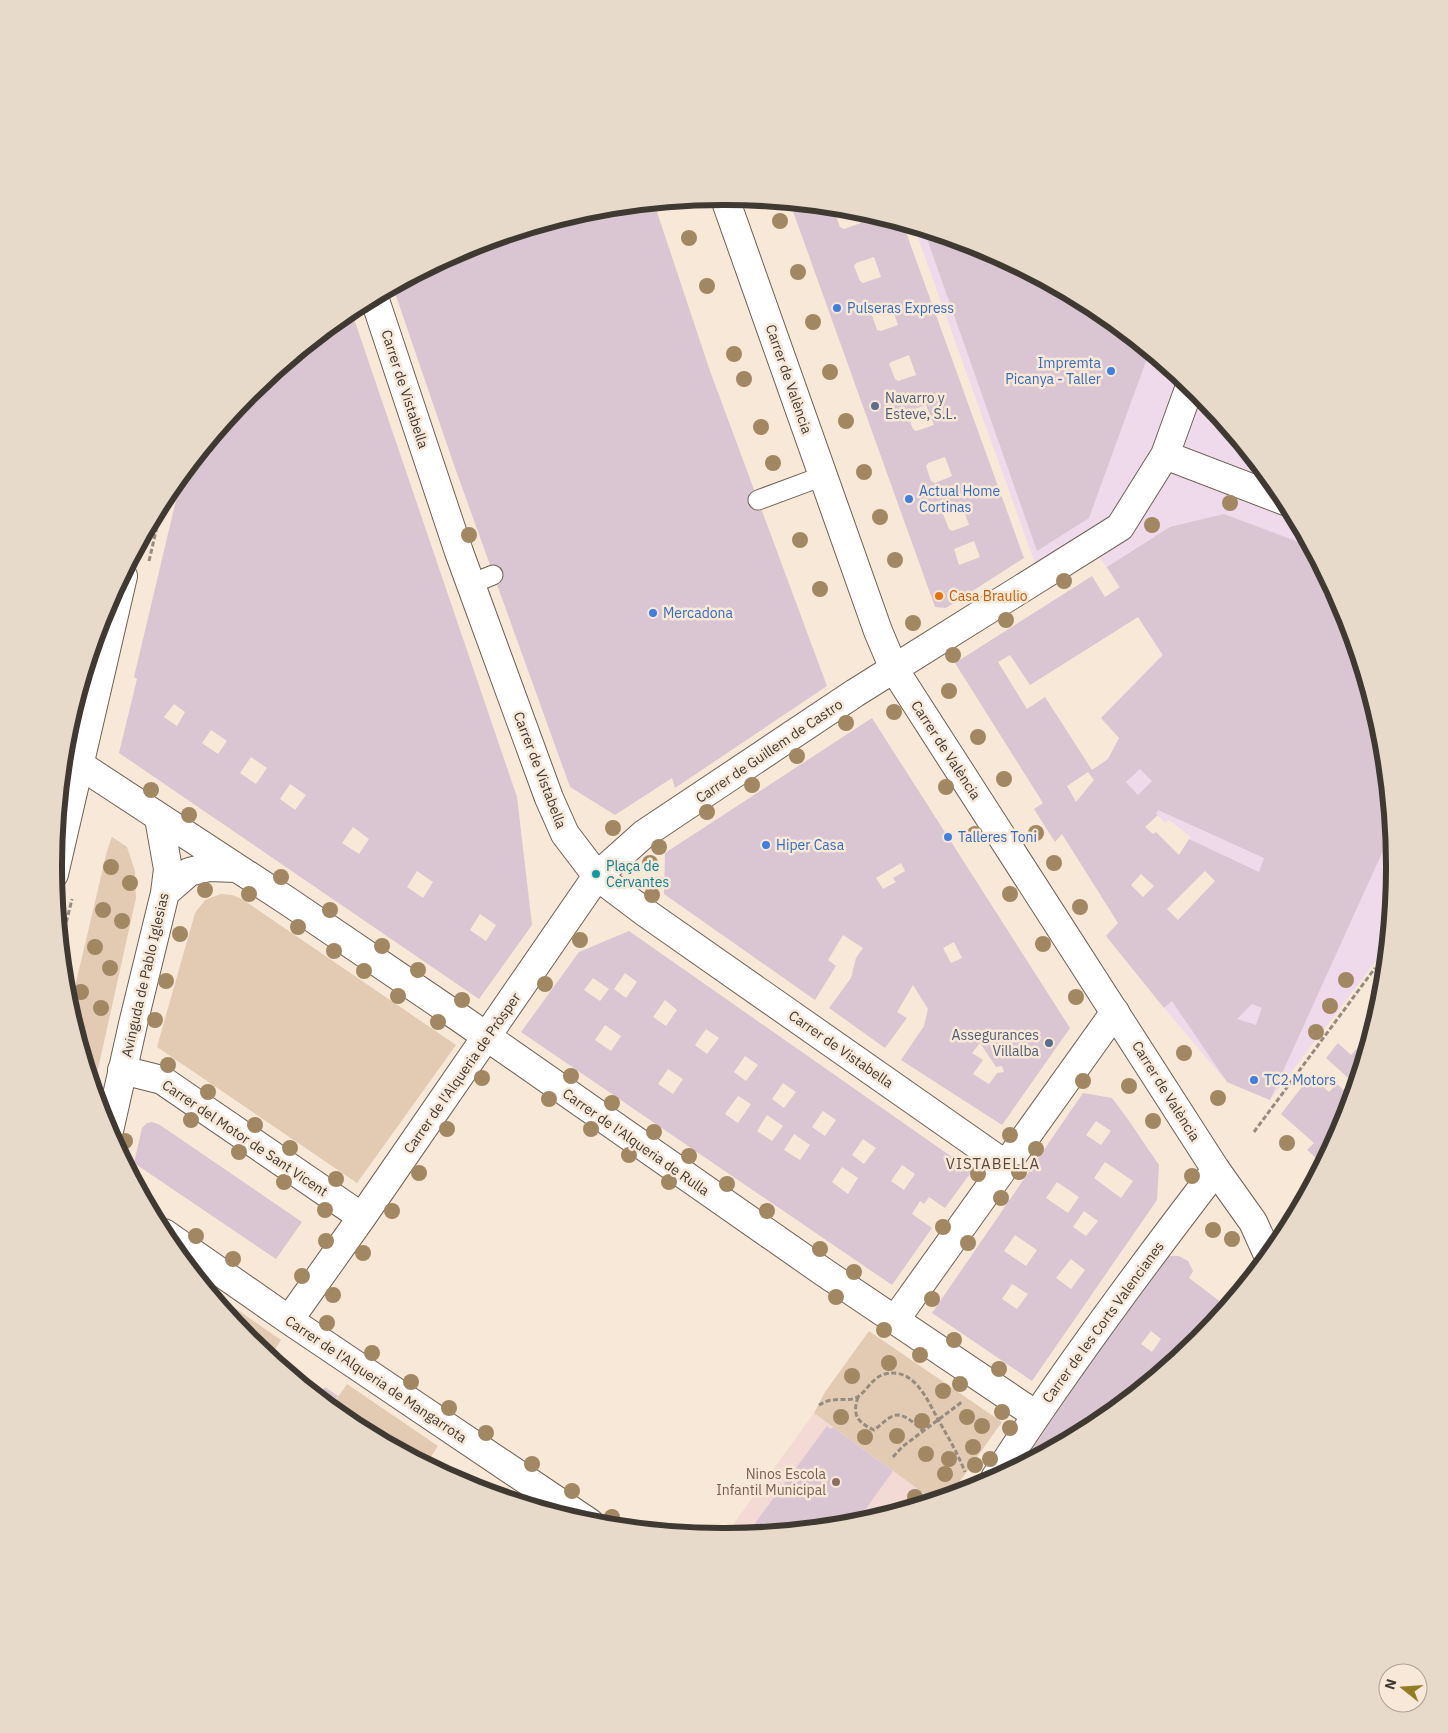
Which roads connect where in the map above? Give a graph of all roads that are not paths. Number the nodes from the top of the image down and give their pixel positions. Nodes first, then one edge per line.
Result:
1 (727, 205) edge
2 (377, 304) edge
3 (1187, 394) edge
4 (1165, 455) junction
5 (823, 476) junction
6 (1272, 496) edge
7 (758, 500) dead end
8 (116, 606) edge
9 (894, 669) junction
10 (80, 765) junction
11 (159, 818) junction
12 (63, 834) edge
13 (644, 834) joint
14 (236, 868) junction
15 (597, 876) junction
16 (165, 893) junction
17 (1115, 1012) junction
18 (486, 1038) junction
19 (122, 1070) junction
20 (112, 1117) edge
21 (1006, 1165) junction
22 (1216, 1170) junction
23 (362, 1217) junction
24 (183, 1246) edge
25 (1264, 1247) edge
26 (288, 1320) junction
27 (895, 1320) junction
28 (1036, 1414) junction
29 (985, 1474) edge
30 (569, 1509) edge

1 - 5 street, Carrer de València
2 - 15 street, Carrer de Vistabella
3 - 4 street, Carrer de Guillem de Castro
4 - 6 street
4 - 9 street, Carrer de Guillem de Castro
5 - 7 lane
5 - 9 street, Carrer de València
8 - 10 street
9 - 13 street, Carrer de Guillem de Castro
9 - 17 street, Carrer de València
10 - 11 street, Carrer de l'Alqueria de Rulla
10 - 12 street
11 - 14 street, Carrer de l'Alqueria de Rulla
11 - 16 street, Avinguda de Pablo Iglesias
13 - 15 street, Carrer de l'Alqueria de Pròsper
14 - 16 street
14 - 18 street, Carrer de l'Alqueria de Rulla
15 - 18 street, Carrer de l'Alqueria de Pròsper
15 - 21 street, Carrer de Vistabella
16 - 19 street, Avinguda de Pablo Iglesias
17 - 21 street
17 - 22 street, Carrer de València
18 - 23 street, Carrer de l'Alqueria de Pròsper
18 - 27 street, Carrer de l'Alqueria de Rulla
19 - 20 street, Avinguda de Pablo Iglesias
19 - 23 street, Carrer del Motor de Sant Vicent
21 - 27 street
22 - 25 street, Carrer de València
22 - 28 street, Carrer de les Corts Valencianes
23 - 26 street, Carrer de l'Alqueria de Pròsper
24 - 26 street, Carrer de l'Alqueria de Mangarrota
26 - 30 street, Carrer de l'Alqueria de Mangarrota
27 - 28 street, Carrer de l'Alqueria de Rulla
28 - 29 street, Carrer de les Corts Valencianes

